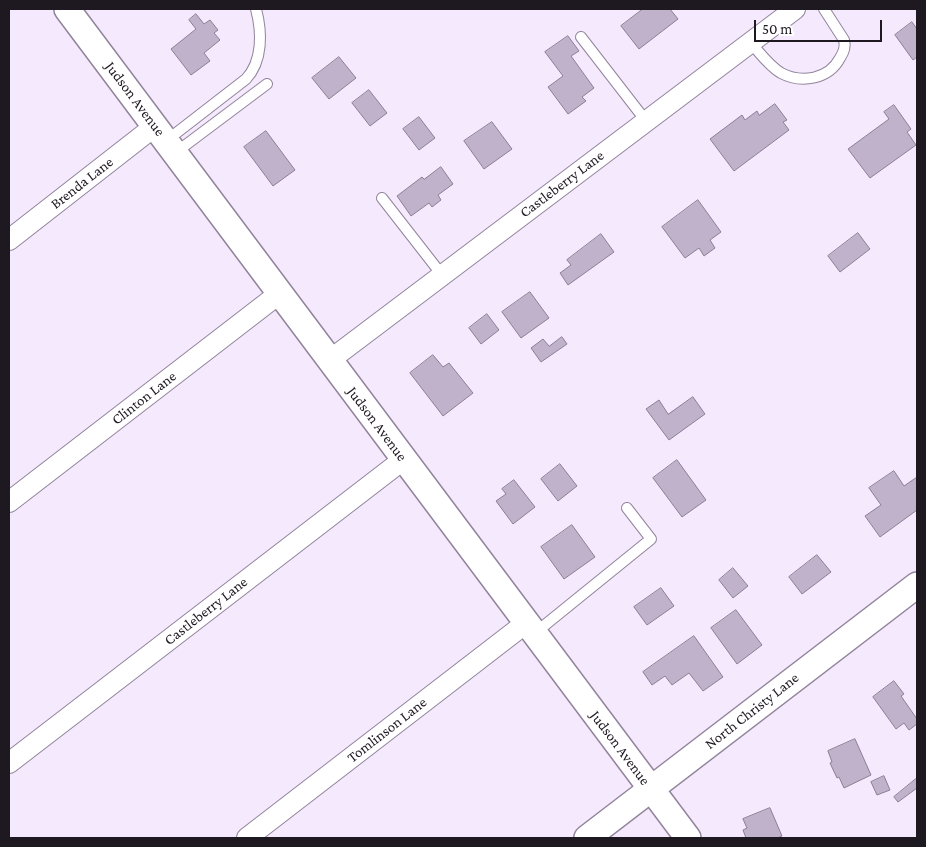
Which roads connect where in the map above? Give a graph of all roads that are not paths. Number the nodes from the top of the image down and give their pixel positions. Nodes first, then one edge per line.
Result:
1 (68, 9) edge
2 (256, 9) edge
3 (795, 9) edge
4 (824, 9) edge
5 (580, 37) dead end
6 (750, 42) junction
7 (267, 84) dead end
8 (646, 121) junction
9 (165, 140) junction
10 (382, 198) dead end
11 (9, 240) edge
12 (442, 275) junction
13 (280, 293) junction
14 (330, 360) junction
15 (404, 459) junction
16 (9, 502) edge
17 (627, 508) dead end
18 (917, 585) edge
19 (530, 628) junction
20 (9, 764) edge
21 (651, 789) junction
22 (248, 838) edge
23 (587, 838) edge
24 (688, 838) edge

1 - 9 street, Judson Avenue
2 - 9 lane
3 - 6 street, Castleberry Lane
4 - 6 lane
5 - 8 lane
6 - 8 street, Castleberry Lane
7 - 9 lane
8 - 12 street, Castleberry Lane
9 - 11 street, Brenda Lane
9 - 13 street, Judson Avenue
10 - 12 lane
12 - 14 street, Castleberry Lane
13 - 14 street, Judson Avenue
13 - 16 street, Clinton Lane
14 - 15 street, Judson Avenue
15 - 19 street, Judson Avenue
15 - 20 street, Castleberry Lane
17 - 19 lane
18 - 21 street, North Christy Lane
19 - 21 street, Judson Avenue
19 - 22 street, Tomlinson Lane
21 - 23 street, North Christy Lane
21 - 24 street, Judson Avenue

